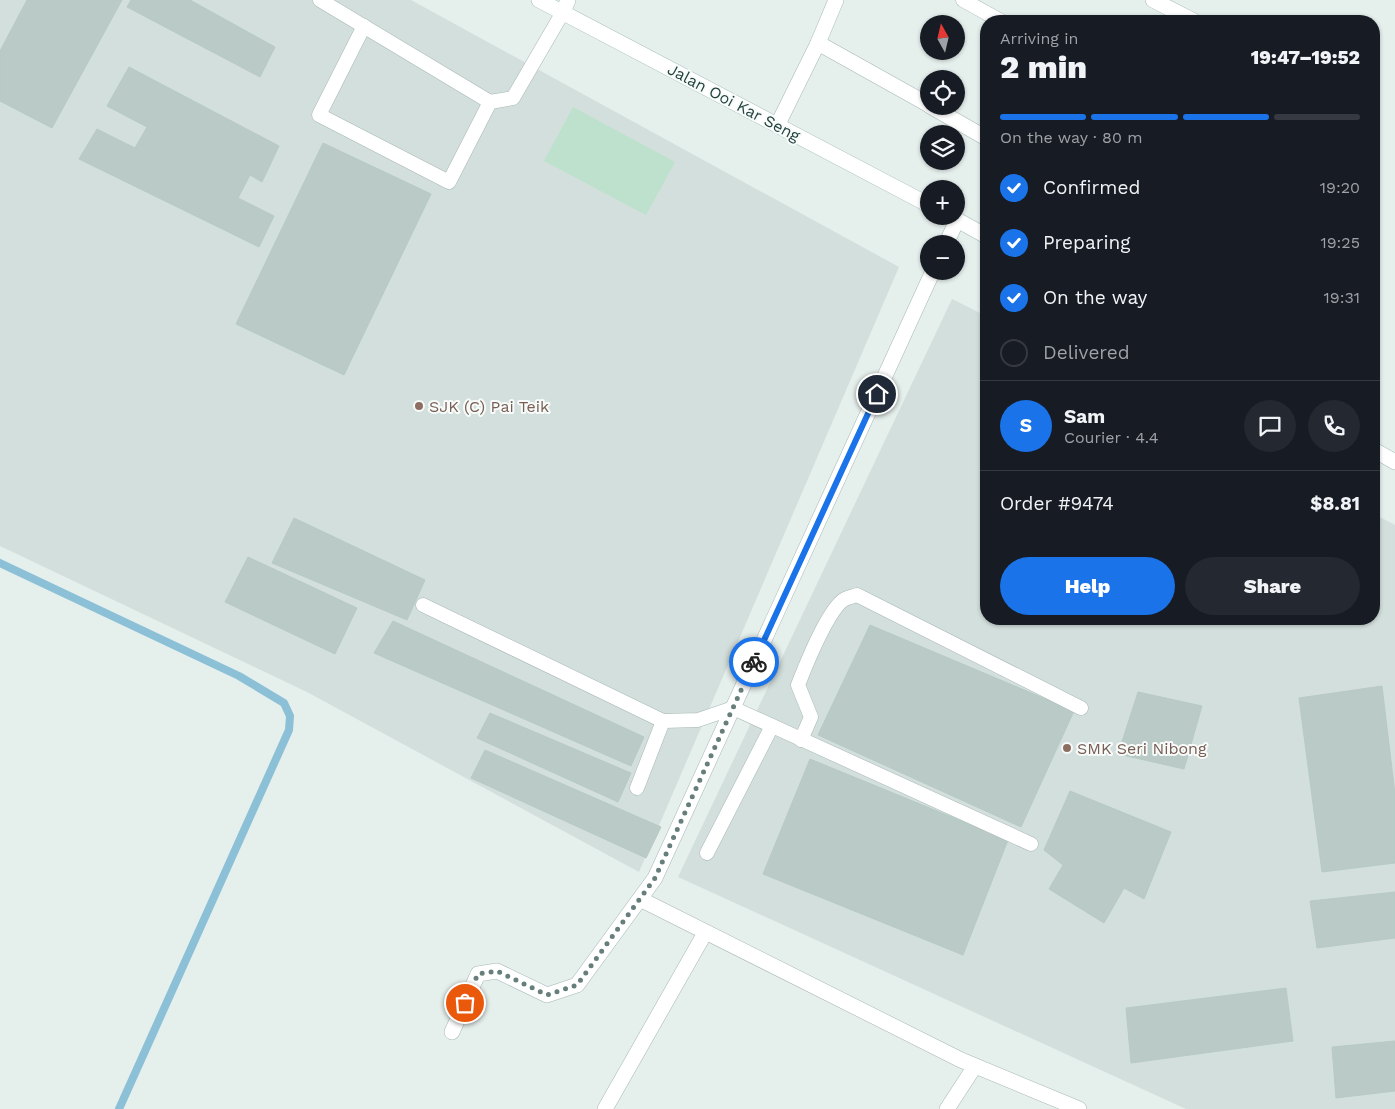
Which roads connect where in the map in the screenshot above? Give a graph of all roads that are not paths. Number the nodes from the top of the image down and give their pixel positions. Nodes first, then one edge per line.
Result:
1 (320, 0) edge
2 (539, 0) edge
3 (836, 0) edge
4 (963, 0) edge
5 (1153, 0) edge
6 (566, 6) edge
7 (990, 15) edge
8 (1182, 15) edge
9 (364, 26) junction
10 (818, 43) junction
11 (920, 100) edge
12 (490, 102) junction
13 (946, 115) edge
14 (778, 124) junction
15 (980, 135) edge
16 (920, 200) edge
17 (965, 225) edge
18 (980, 233) edge
19 (929, 280) edge
20 (1380, 453) edge
21 (1395, 462) edge
22 (423, 605) dead end
23 (732, 708) junction
24 (1081, 708) dead end
25 (663, 721) junction
26 (772, 726) junction
27 (801, 740) junction
28 (637, 788) dead end
29 (1031, 844) dead end
30 (707, 853) dead end
31 (640, 899) junction
32 (705, 933) junction
33 (452, 1032) dead end
34 (975, 1066) junction
35 (605, 1109) edge
36 (947, 1109) edge
37 (1079, 1109) edge

1 - 9 lane
2 - 6 street, Jalan Ooi Kar Seng
3 - 10 street
4 - 7 lane
5 - 8 street
6 - 12 lane
6 - 14 street, Jalan Ooi Kar Seng
9 - 12 lane
9 - 12 lane
10 - 11 street
10 - 14 street
13 - 15 street
14 - 16 street, Jalan Ooi Kar Seng
17 - 18 street
19 - 23 street
20 - 21 street
22 - 25 lane
23 - 25 lane
23 - 26 lane
23 - 31 street
24 - 27 lane
25 - 28 lane
26 - 27 lane
26 - 30 lane
27 - 29 lane
31 - 32 street
31 - 33 street
32 - 34 street
32 - 35 street
34 - 36 street
34 - 37 street

